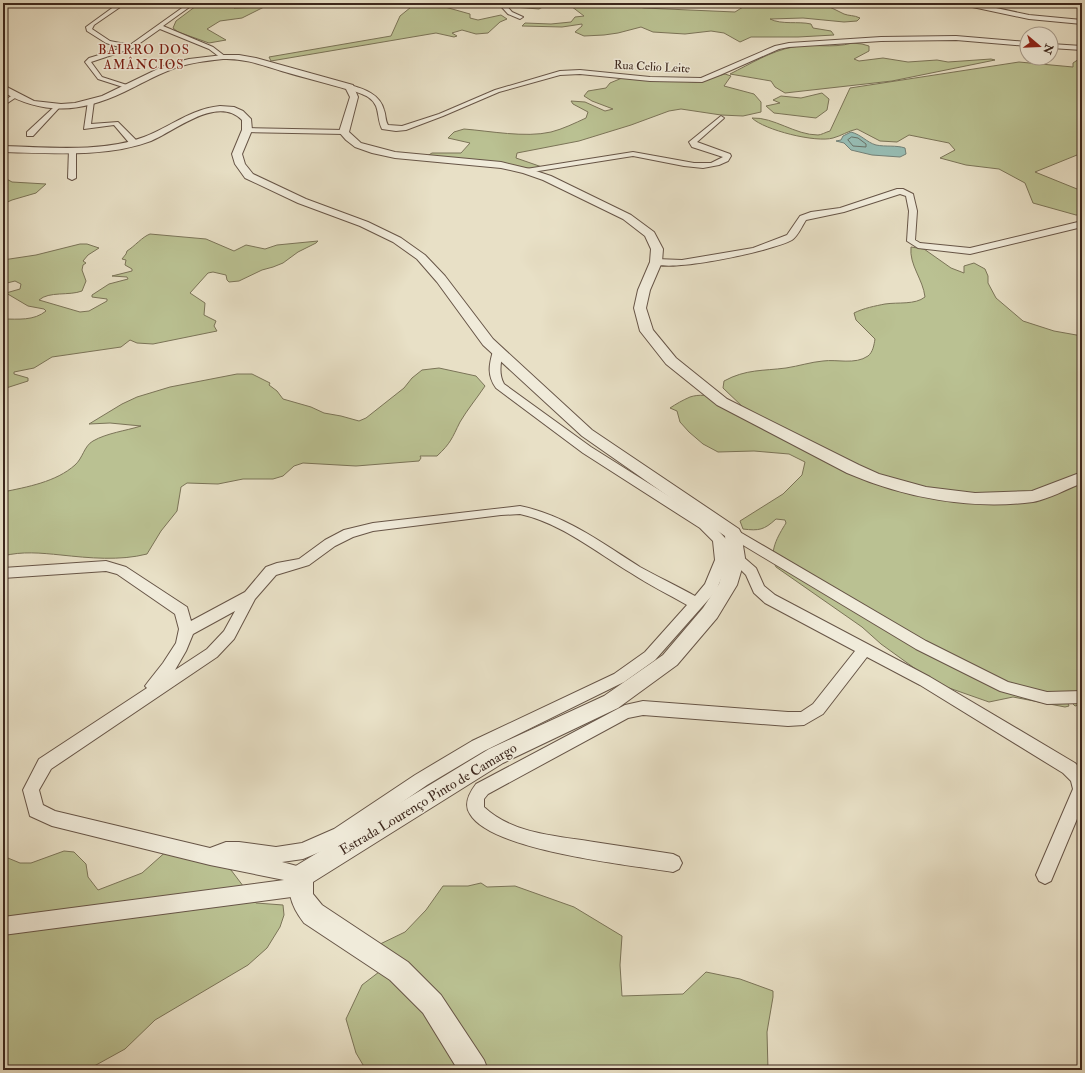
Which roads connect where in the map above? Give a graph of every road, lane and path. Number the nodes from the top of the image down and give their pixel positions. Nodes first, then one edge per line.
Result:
1 (123, 3) edge
2 (192, 3) edge
3 (501, 3) edge
4 (963, 3) edge
5 (520, 17) dead end
6 (1082, 22) edge
7 (160, 27) junction
8 (1019, 43) edge
9 (131, 47) junction
10 (1059, 47) edge
11 (1082, 48) edge
12 (223, 57) junction
13 (128, 87) junction
14 (350, 87) junction
15 (3, 88) edge
16 (15, 96) junction
17 (91, 101) junction
18 (3, 104) edge
19 (56, 108) junction
20 (721, 118) dead end
21 (247, 130) junction
22 (344, 132) junction
23 (30, 134) dead end
24 (134, 143) junction
25 (3, 149) edge
26 (72, 151) junction
27 (526, 171) junction
28 (72, 178) dead end
29 (1082, 224) edge
30 (656, 262) junction
31 (498, 351) junction
32 (1082, 477) edge
33 (733, 533) junction
34 (736, 558) junction
35 (3, 573) edge
36 (250, 596) junction
37 (696, 603) junction
38 (186, 631) junction
39 (865, 649) junction
40 (1082, 698) edge
41 (142, 700) junction
42 (210, 857) junction
43 (673, 863) dead end
44 (1044, 875) dead end
45 (301, 881) junction
46 (3, 926) edge
47 (474, 1070) edge

1 - 9 street
2 - 7 street
3 - 5 street
4 - 6 street
7 - 9 street
7 - 12 street
8 - 14 street, Rua Celio Leite
9 - 13 street
10 - 11 street
12 - 13 street
12 - 14 street
13 - 17 street
14 - 22 street
15 - 16 street
16 - 18 street
16 - 19 street
17 - 19 street
17 - 24 street
19 - 23 street
20 - 27 street
21 - 22 street
21 - 24 street
21 - 31 street
22 - 27 street
24 - 26 street
25 - 26 street
26 - 28 street
27 - 30 street
29 - 30 street
30 - 32 street
31 - 33 street
31 - 37 street
33 - 34 street, Estrada Lourenço Pinto de Camargo
33 - 40 street
34 - 39 street
34 - 45 street, Estrada Lourenço Pinto de Camargo
35 - 38 street
36 - 37 street
36 - 38 street
36 - 41 street
37 - 42 street
38 - 41 street
39 - 43 street
39 - 44 street
41 - 42 street
42 - 45 street
45 - 46 street
45 - 47 street

